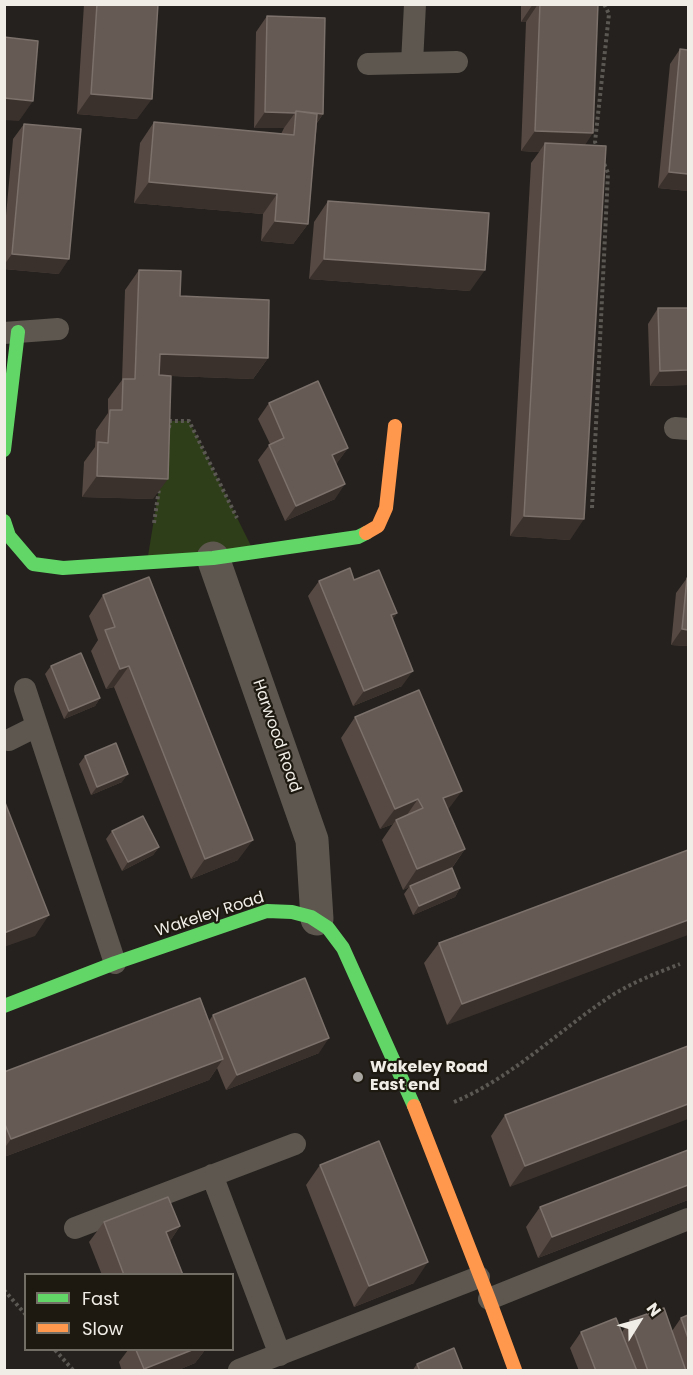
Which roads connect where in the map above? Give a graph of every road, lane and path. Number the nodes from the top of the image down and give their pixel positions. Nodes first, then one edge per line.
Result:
1 (415, 4) edge
2 (604, 4) edge
3 (412, 63) junction
4 (457, 63) dead end
5 (368, 64) dead end
6 (58, 329) dead end
7 (11, 332) edge
8 (395, 426) dead end
9 (168, 433) edge
10 (4, 450) edge
11 (161, 480) edge
12 (592, 508) dead end
13 (4, 521) edge
14 (254, 552) junction
15 (213, 558) junction
16 (147, 562) junction
17 (25, 689) dead end
18 (37, 726) junction
19 (9, 740) dead end
20 (317, 919) junction
21 (115, 963) junction
22 (680, 964) dead end
23 (4, 1006) edge
24 (419, 1117) junction
25 (295, 1144) dead end
26 (212, 1175) junction
27 (688, 1219) edge
28 (75, 1228) dead end
29 (479, 1277) junction
30 (4, 1290) edge
31 (489, 1299) junction
32 (24, 1313) edge
33 (56, 1351) edge
34 (280, 1355) junction
35 (73, 1371) edge
36 (239, 1371) edge
37 (514, 1371) edge

1 - 3 lane
2 - 12 path
3 - 4 lane
3 - 5 lane
6 - 7 lane
7 - 10 street
8 - 14 street
9 - 14 path
11 - 16 path
13 - 16 street
14 - 15 street
15 - 16 street
15 - 20 street, Harwood Road
17 - 18 lane
18 - 19 lane
18 - 21 lane
20 - 21 street, Wakeley Road
20 - 24 street
21 - 23 street, Wakeley Road
22 - 24 path
24 - 29 street
25 - 26 lane
26 - 28 lane
26 - 34 lane
27 - 31 lane
29 - 31 street
29 - 34 lane
30 - 32 path
31 - 37 street
33 - 35 path
34 - 36 lane

